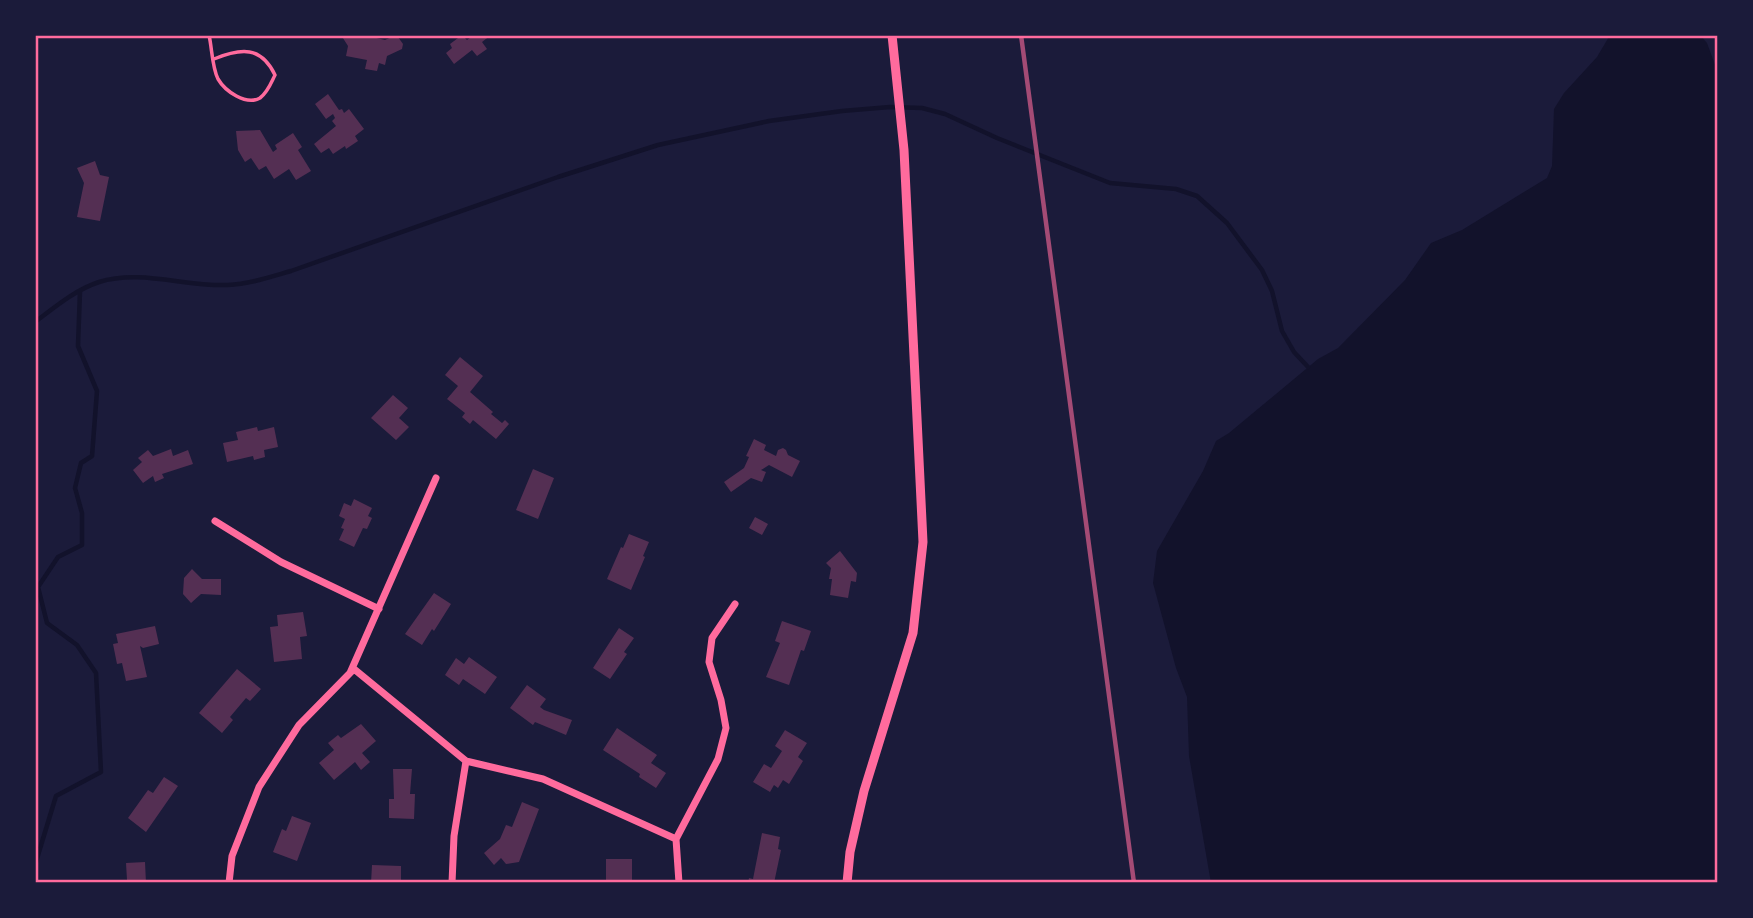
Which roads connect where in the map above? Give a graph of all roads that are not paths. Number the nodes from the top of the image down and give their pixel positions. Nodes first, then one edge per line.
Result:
1 (209, 35) edge
2 (892, 35) edge
3 (214, 59) junction
4 (436, 478) dead end
5 (215, 521) dead end
6 (735, 604) dead end
7 (379, 609) junction
8 (351, 673) junction
9 (466, 761) junction
10 (677, 839) junction
11 (229, 883) edge
12 (452, 883) edge
13 (679, 883) edge
14 (847, 883) edge

1 - 3 lane
2 - 14 street
3 - 3 lane
4 - 7 street
5 - 7 street
6 - 10 street
7 - 8 street
8 - 9 street
8 - 11 street
9 - 10 street
9 - 12 street
10 - 13 street

